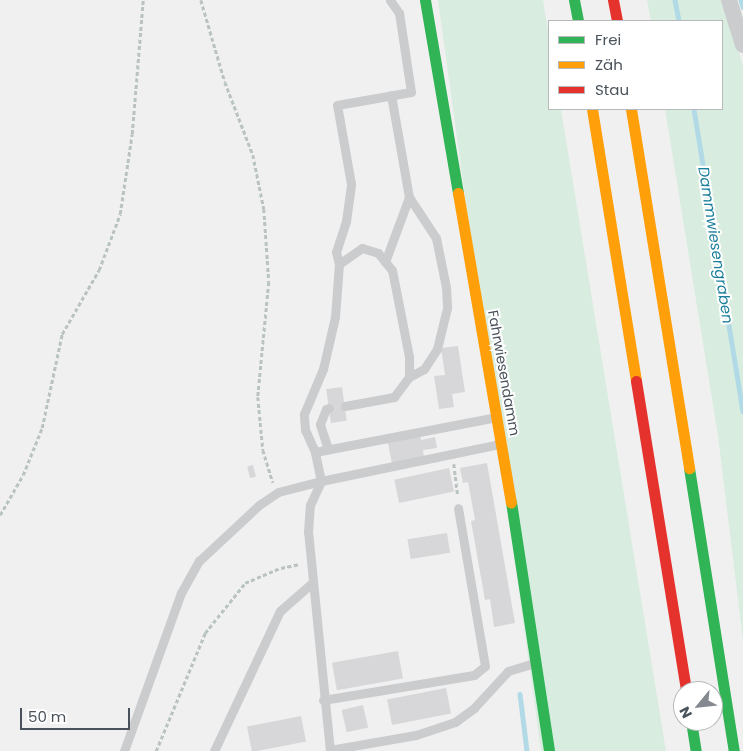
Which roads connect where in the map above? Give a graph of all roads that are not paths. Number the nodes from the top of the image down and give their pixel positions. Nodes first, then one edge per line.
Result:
1 (390, 0) edge
2 (425, 0) edge
3 (574, 0) edge
4 (613, 0) edge
5 (729, 0) edge
6 (578, 20) edge
7 (617, 20) edge
8 (743, 45) edge
9 (391, 95) junction
10 (592, 110) edge
11 (631, 110) edge
12 (409, 197) junction
13 (385, 262) junction
14 (339, 264) junction
15 (409, 377) junction
16 (345, 406) dead end
17 (330, 408) dead end
18 (497, 418) junction
19 (502, 444) junction
20 (328, 449) junction
21 (315, 452) junction
22 (320, 481) junction
23 (458, 508) dead end
24 (312, 584) junction
25 (536, 663) junction
26 (684, 681) edge
27 (323, 700) junction
28 (693, 731) edge
29 (330, 750) edge
30 (124, 751) edge
31 (214, 751) edge
32 (549, 751) edge
33 (696, 751) edge
34 (734, 751) edge

1 - 9 lane
2 - 18 main road, Fahrwiesendamm
3 - 6 main road
4 - 7 main road
5 - 8 street
9 - 12 lane
9 - 14 lane
10 - 26 main road
11 - 34 main road
12 - 13 lane
12 - 15 lane
13 - 14 lane
13 - 15 lane
14 - 21 lane
15 - 16 lane
17 - 20 lane
18 - 19 main road, Fahrwiesendamm
18 - 20 lane
19 - 22 lane
19 - 25 main road, Fahrwiesendamm
20 - 21 lane
21 - 22 lane
22 - 24 lane
22 - 30 lane
23 - 27 lane
24 - 27 lane
24 - 31 lane
25 - 29 lane
25 - 32 main road, Fahrwiesendamm
27 - 29 lane
28 - 33 main road

